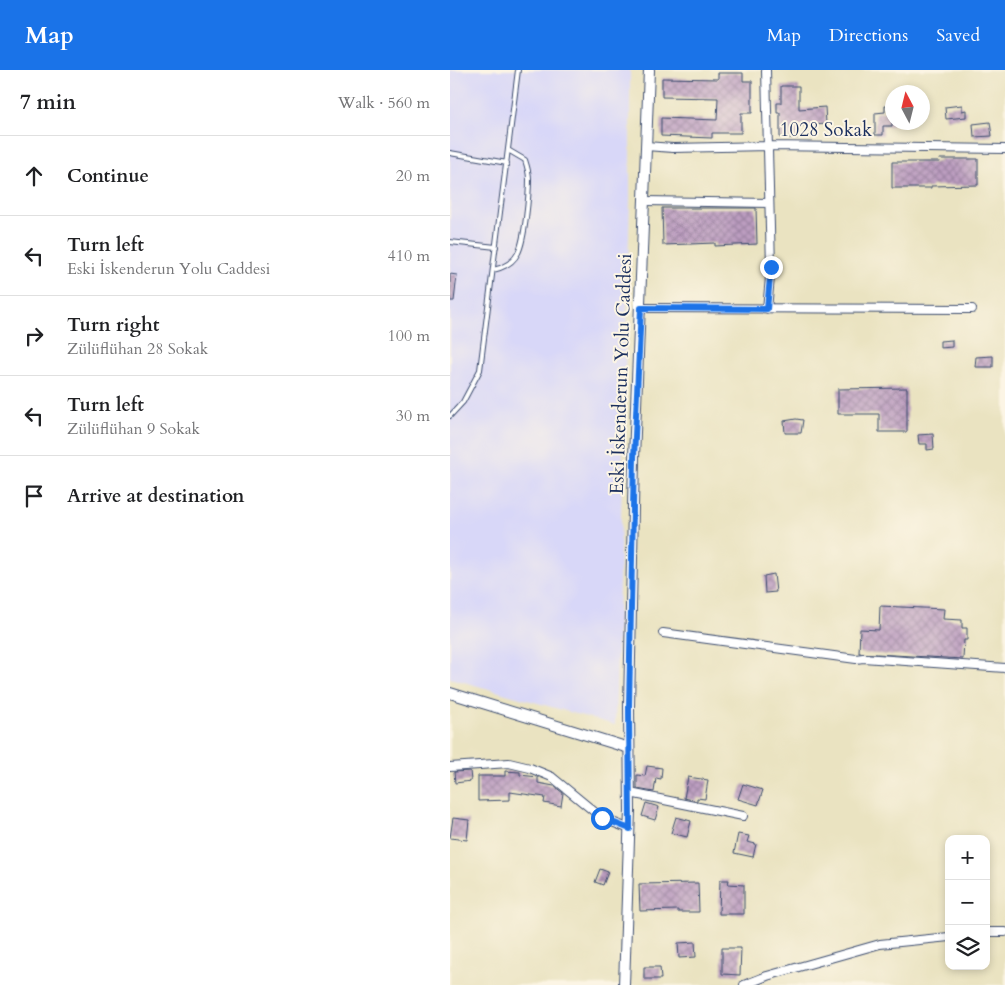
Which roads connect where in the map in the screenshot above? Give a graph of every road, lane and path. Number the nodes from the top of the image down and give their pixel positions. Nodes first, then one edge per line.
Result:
1 (518, 70) edge
2 (649, 70) edge
3 (766, 70) edge
4 (646, 146) junction
5 (768, 146) junction
6 (1005, 149) edge
7 (508, 150) junction
8 (450, 154) edge
9 (507, 163) junction
10 (645, 201) junction
11 (769, 203) junction
12 (450, 242) edge
13 (496, 247) junction
14 (493, 270) junction
15 (641, 308) junction
16 (767, 309) junction
17 (972, 309) dead end
18 (450, 416) edge
19 (663, 633) dead end
20 (1005, 668) edge
21 (450, 693) edge
22 (629, 748) junction
23 (450, 767) edge
24 (630, 793) junction
25 (743, 816) dead end
26 (630, 829) junction
27 (990, 932) edge
28 (1005, 932) edge
29 (945, 937) edge
30 (624, 985) edge
31 (744, 985) edge

1 - 7 lane
2 - 4 street, Eski İskenderun Yolu Caddesi
3 - 5 street
4 - 5 street, 1028 Sokak
4 - 10 street, Eski İskenderun Yolu Caddesi
5 - 6 street, 1028 Sokak
5 - 11 street
7 - 9 lane
7 - 14 lane
8 - 9 lane
9 - 13 lane
10 - 11 street
10 - 15 street, Eski İskenderun Yolu Caddesi
11 - 16 street
12 - 13 lane
13 - 14 lane
14 - 18 lane
15 - 16 street
15 - 22 street, Eski İskenderun Yolu Caddesi
16 - 17 street
19 - 20 street
21 - 22 street
22 - 24 street, Eski İskenderun Yolu Caddesi
23 - 26 street
24 - 25 street
24 - 26 street, Eski İskenderun Yolu Caddesi
26 - 30 street, Eski İskenderun Yolu Caddesi
27 - 28 street
29 - 31 street

